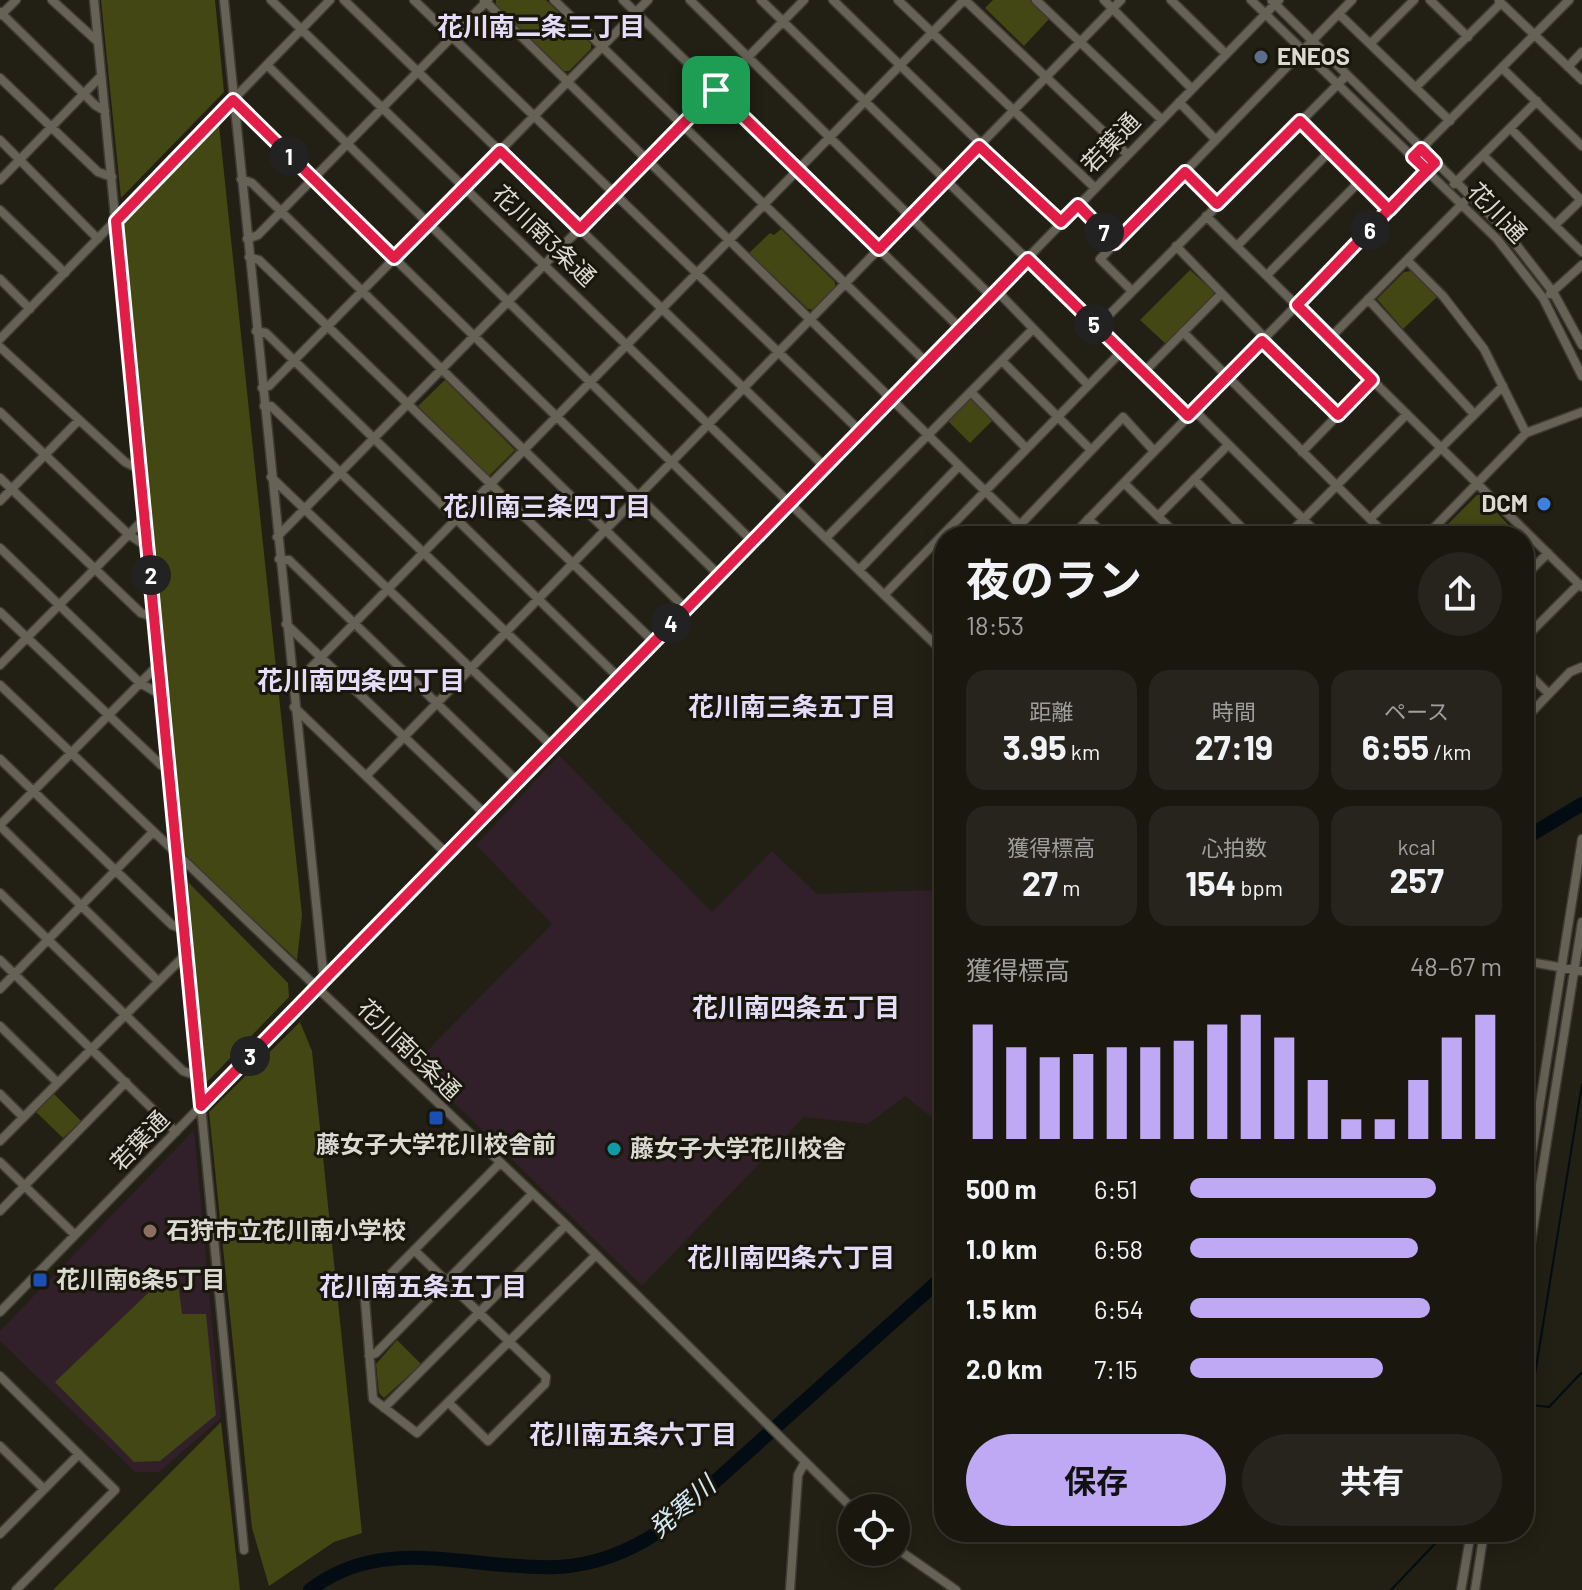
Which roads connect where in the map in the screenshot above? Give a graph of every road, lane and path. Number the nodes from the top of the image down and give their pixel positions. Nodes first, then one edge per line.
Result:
1 (16, 0) edge
2 (52, 0) edge
3 (94, 0) edge
4 (224, 0) edge
5 (271, 0) edge
6 (330, 0) edge
7 (344, 0) edge
8 (414, 0) edge
9 (554, 0) edge
10 (623, 0) edge
11 (648, 0) edge
12 (690, 0) edge
13 (761, 0) edge
14 (804, 0) edge
15 (833, 0) edge
16 (898, 0) edge
17 (965, 0) edge
18 (1036, 0) edge
19 (1104, 0) edge
20 (1121, 0) edge
21 (1171, 0) edge
22 (1251, 0) edge
23 (1352, 0) edge
24 (1414, 0) edge
25 (1430, 0) edge
26 (1568, 0) edge
27 (486, 1) edge
28 (1275, 1) edge
29 (1500, 2) edge
30 (1113, 8) junction
31 (636, 13) junction
32 (1, 14) edge
33 (1265, 14) junction
34 (1339, 14) junction
35 (783, 21) junction
36 (302, 29) junction
37 (932, 34) junction
38 (1534, 35) junction
39 (451, 37) junction
40 (1468, 37) junction
41 (1313, 41) junction
42 (98, 42) junction
43 (1079, 43) junction
44 (1370, 44) junction
45 (602, 47) junction
46 (1303, 52) junction
47 (1582, 52) edge
48 (1226, 54) junction
49 (749, 56) junction
50 (267, 65) junction
51 (900, 66) junction
52 (1568, 67) junction
53 (1502, 68) junction
54 (417, 71) junction
55 (1347, 75) junction
56 (101, 76) junction
57 (1047, 76) junction
58 (0, 78) edge
59 (1582, 80) edge
60 (568, 81) junction
61 (1336, 84) junction
62 (1416, 87) junction
63 (1192, 89) junction
64 (716, 90) junction
65 (83, 94) junction
66 (233, 100) junction
67 (1537, 101) junction
68 (865, 102) junction
69 (1179, 102) junction
70 (382, 107) junction
71 (105, 111) junction
72 (1012, 112) junction
73 (535, 116) junction
74 (1162, 120) junction
75 (1300, 121) junction
76 (1450, 121) junction
77 (682, 125) junction
78 (52, 127) junction
79 (1510, 128) junction
80 (831, 137) junction
81 (0, 140) edge
82 (1216, 140) junction
83 (345, 144) junction
84 (979, 146) junction
85 (1582, 146) edge
86 (1421, 149) junction
87 (500, 151) junction
88 (1330, 151) junction
89 (1128, 155) junction
90 (1483, 155) junction
91 (1413, 157) junction
92 (20, 160) junction
93 (647, 160) junction
94 (1435, 163) junction
95 (1427, 170) junction
96 (798, 171) junction
97 (1185, 172) junction
98 (112, 177) junction
99 (241, 179) junction
100 (313, 179) junction
101 (0, 180) edge
102 (946, 180) junction
103 (1360, 181) junction
104 (1456, 182) junction
105 (465, 187) junction
106 (1095, 188) junction
107 (1448, 191) junction
108 (613, 195) junction
109 (1470, 195) junction
110 (1582, 199) edge
111 (1217, 204) junction
112 (1462, 204) junction
113 (765, 205) junction
114 (1078, 205) junction
115 (0, 210) edge
116 (1389, 210) junction
117 (280, 212) junction
118 (912, 215) junction
119 (1206, 216) junction
120 (116, 221) junction
121 (1061, 222) junction
122 (427, 225) junction
123 (1555, 225) junction
124 (580, 229) junction
125 (98, 239) junction
126 (247, 239) junction
127 (731, 240) junction
128 (1115, 243) junction
129 (1176, 246) junction
130 (1237, 246) junction
131 (879, 249) junction
132 (1582, 252) edge
133 (249, 257) junction
134 (394, 258) junction
135 (1028, 259) junction
136 (1407, 260) junction
137 (545, 265) junction
138 (1582, 265) edge
139 (65, 273) junction
140 (698, 273) junction
141 (1267, 275) junction
142 (0, 279) edge
143 (845, 284) junction
144 (1132, 291) junction
145 (361, 292) junction
146 (1553, 292) junction
147 (994, 293) junction
148 (1221, 294) junction
149 (1543, 298) junction
150 (1368, 299) junction
151 (507, 304) junction
152 (1297, 305) junction
153 (30, 309) junction
154 (663, 309) junction
155 (811, 319) junction
156 (328, 326) junction
157 (959, 327) junction
158 (1097, 327) junction
159 (1033, 329) junction
160 (256, 331) junction
161 (1183, 332) junction
162 (475, 337) junction
163 (1330, 338) junction
164 (0, 339) edge
165 (1263, 339) junction
166 (628, 345) junction
167 (1582, 345) edge
168 (0, 347) edge
169 (1122, 351) junction
170 (777, 354) junction
171 (293, 361) junction
172 (1002, 361) junction
173 (926, 362) junction
174 (442, 371) junction
175 (1144, 372) junction
176 (1582, 376) edge
177 (1227, 377) junction
178 (1372, 380) junction
179 (590, 383) junction
180 (1088, 385) junction
181 (1503, 386) junction
182 (262, 388) junction
183 (744, 388) junction
184 (971, 392) junction
185 (892, 397) junction
186 (264, 406) junction
187 (408, 406) junction
188 (0, 412) edge
189 (1582, 412) edge
190 (1191, 413) junction
191 (1407, 414) junction
192 (1474, 414) junction
193 (1338, 415) junction
194 (558, 416) junction
195 (1056, 417) junction
196 (79, 420) junction
197 (709, 424) junction
198 (859, 430) junction
199 (1526, 433) junction
200 (928, 436) junction
201 (374, 441) junction
202 (1228, 445) junction
203 (1026, 448) junction
204 (1441, 448) junction
205 (524, 450) junction
206 (1091, 450) junction
207 (1154, 451) junction
208 (1302, 452) junction
209 (45, 455) junction
210 (672, 462) junction
211 (824, 466) junction
212 (959, 466) junction
213 (141, 470) junction
214 (342, 474) junction
215 (271, 477) junction
216 (0, 478) edge
217 (1194, 479) junction
218 (1124, 483) junction
219 (491, 484) junction
220 (1477, 484) junction
221 (1337, 487) junction
222 (11, 489) junction
223 (984, 491) junction
224 (638, 496) junction
225 (0, 501) edge
226 (789, 502) junction
227 (308, 509) junction
228 (1158, 516) junction
229 (146, 517) junction
230 (1088, 519) junction
231 (1370, 519) junction
232 (456, 520) junction
233 (1303, 520) junction
234 (1020, 525) joint
235 (950, 526) edge
236 (1081, 526) edge
237 (1095, 526) edge
238 (1168, 526) edge
239 (1240, 526) edge
240 (1297, 526) edge
241 (1309, 526) edge
242 (1377, 526) edge
243 (1436, 526) edge
244 (1520, 526) edge
245 (605, 530) junction
246 (128, 534) junction
247 (277, 537) junction
248 (826, 538) junction
249 (1534, 539) edge
250 (751, 540) junction
251 (934, 543) edge
252 (0, 548) edge
253 (149, 548) junction
254 (423, 553) junction
255 (1548, 553) junction
256 (279, 559) junction
257 (571, 565) junction
258 (1534, 567) edge
259 (93, 569) junction
260 (859, 570) junction
261 (718, 574) junction
262 (1580, 585) edge
263 (389, 588) junction
264 (884, 595) junction
265 (537, 600) junction
266 (59, 604) junction
267 (685, 608) junction
268 (0, 612) edge
269 (156, 618) junction
270 (354, 623) junction
271 (286, 624) junction
272 (1534, 629) edge
273 (504, 634) junction
274 (26, 638) junction
275 (653, 641) junction
276 (934, 643) edge
277 (321, 658) junction
278 (160, 663) junction
279 (0, 665) edge
280 (472, 667) junction
281 (1582, 667) edge
282 (618, 677) junction
283 (1534, 679) edge
284 (140, 683) junction
285 (0, 685) edge
286 (292, 687) junction
287 (1549, 694) junction
288 (163, 696) junction
289 (436, 703) junction
290 (294, 707) junction
291 (587, 710) junction
292 (1534, 710) edge
293 (107, 717) junction
294 (403, 738) junction
295 (552, 746) junction
296 (70, 754) junction
297 (0, 759) edge
298 (171, 769) junction
299 (367, 775) junction
300 (517, 781) junction
301 (32, 793) junction
302 (485, 814) junction
303 (0, 826) edge
304 (152, 833) junction
305 (1582, 839) edge
306 (1581, 845) edge
307 (447, 854) junction
308 (180, 860) junction
309 (115, 871) junction
310 (0, 893) edge
311 (82, 905) junction
312 (1582, 922) edge
313 (184, 930) junction
314 (48, 939) junction
315 (186, 954) junction
316 (0, 960) edge
317 (1534, 963) edge
318 (1562, 967) junction
319 (1578, 971) edge
320 (15, 974) junction
321 (157, 980) junction
322 (324, 981) junction
323 (316, 988) junction
324 (0, 989) edge
325 (125, 1013) junction
326 (0, 1026) edge
327 (91, 1048) junction
328 (198, 1076) junction
329 (57, 1082) junction
330 (126, 1082) junction
331 (0, 1094) edge
332 (201, 1106) junction
333 (23, 1117) junction
334 (176, 1132) junction
335 (0, 1141) edge
336 (1534, 1141) edge
337 (0, 1162) edge
338 (499, 1164) junction
339 (24, 1186) junction
340 (532, 1194) junction
341 (0, 1211) edge
342 (566, 1225) junction
343 (1534, 1227) edge
344 (75, 1235) junction
345 (414, 1250) junction
346 (596, 1255) junction
347 (447, 1281) junction
348 (0, 1312) edge
349 (479, 1313) junction
350 (508, 1343) junction
351 (369, 1356) junction
352 (0, 1376) edge
353 (448, 1402) junction
354 (384, 1408) junction
355 (0, 1446) edge
356 (79, 1454) junction
357 (805, 1462) junction
358 (44, 1489) junction
359 (838, 1494) edge
360 (0, 1534) edge
361 (1469, 1542) edge
362 (1482, 1542) edge
363 (244, 1550) dead end
364 (910, 1559) edge
365 (945, 1587) edge
366 (16, 1590) edge
367 (790, 1590) edge
368 (956, 1590) edge
369 (1461, 1590) edge
370 (1475, 1590) edge

1 - 32 street
2 - 42 street
3 - 42 street
4 - 66 street
5 - 36 street, 花川南3条通
6 - 36 street
7 - 54 street
8 - 39 street
9 - 45 street
10 - 31 street
11 - 31 street
12 - 49 street
13 - 35 street
14 - 35 street
15 - 51 street
16 - 37 street
17 - 37 street
17 - 57 street
18 - 43 street
19 - 30 street
20 - 30 street
21 - 48 street
22 - 33 street, 花川通
23 - 34 street
24 - 44 street
25 - 40 street
26 - 38 street
27 - 39 street
27 - 60 street
28 - 33 street, 若葉通
28 - 41 street, 花川通
29 - 38 street
29 - 40 street
30 - 43 street
30 - 63 street
31 - 45 street
31 - 64 street
32 - 65 street
33 - 46 street, 花川通
33 - 48 street, 若葉通
34 - 41 street
34 - 44 street
35 - 49 street
35 - 68 street
36 - 50 street
36 - 70 street, 花川南3条通
37 - 51 street
37 - 72 street
38 - 52 street
38 - 53 street
39 - 54 street
39 - 73 street
40 - 62 street
41 - 46 street
41 - 55 street, 花川通
42 - 56 street
43 - 57 street
43 - 74 street
44 - 62 street
45 - 60 street
45 - 77 street
46 - 61 street, 花川通
46 - 82 street
47 - 52 street
48 - 63 street, 若葉通
49 - 64 street
49 - 80 street
50 - 66 street
50 - 83 street
51 - 68 street
51 - 84 street
52 - 59 street
53 - 67 street
53 - 76 street
54 - 70 street
54 - 87 street
55 - 61 street
55 - 86 street, 花川通
56 - 65 street
56 - 71 street
57 - 72 street
57 - 89 street
58 - 78 street
60 - 73 street
60 - 93 street
61 - 75 street
61 - 91 street, 花川通
62 - 76 street
63 - 69 street, 若葉通
64 - 77 street
64 - 96 street
65 - 71 street
65 - 78 street
66 - 99 street
66 - 100 street
66 - 120 street
67 - 79 street
67 - 85 street
68 - 80 street
68 - 102 street
69 - 74 street, 若葉通
69 - 82 street
70 - 83 street
70 - 105 street, 花川南3条通
71 - 98 street
72 - 84 street
72 - 106 street
73 - 87 street
73 - 108 street
74 - 89 street, 若葉通
75 - 88 street
75 - 111 street
76 - 86 street
77 - 93 street
77 - 113 street
78 - 92 street
78 - 98 street
79 - 90 street
79 - 110 street
80 - 96 street
80 - 118 street
81 - 92 street
82 - 97 street
83 - 100 street
83 - 122 street
84 - 102 street
84 - 121 street
86 - 91 street
86 - 94 street, 花川通
87 - 105 street
87 - 124 street
88 - 103 street
88 - 130 street
89 - 106 street, 若葉通
90 - 104 street
90 - 123 street
91 - 95 street, 花川通
92 - 101 street
92 - 125 street
93 - 108 street
93 - 127 street
94 - 95 street
94 - 104 street, 花川通
95 - 107 street, 花川通
95 - 116 street
96 - 113 street
96 - 131 street
97 - 111 street
97 - 128 street
98 - 120 street
99 - 117 street
99 - 126 street
100 - 117 street
100 - 134 street
102 - 118 street
102 - 135 street
103 - 116 street
103 - 141 street
104 - 107 street
104 - 109 street, 花川通
105 - 122 street
105 - 137 street, 花川南3条通
106 - 114 street, 若葉通
107 - 112 street, 花川通
108 - 124 street
108 - 140 street
109 - 112 street
109 - 146 street, 花川通
110 - 123 street
111 - 119 street
112 - 136 street
112 - 149 street, 花川通
113 - 127 street
113 - 143 street
114 - 121 street, 若葉通
114 - 128 street
115 - 139 street
116 - 152 street
117 - 126 street
117 - 145 street
118 - 131 street
118 - 147 street
119 - 129 street
119 - 130 street
120 - 125 street
120 - 213 street
121 - 135 street, 若葉通
122 - 134 street
122 - 151 street
123 - 132 street
124 - 137 street
124 - 154 street
125 - 139 street
126 - 133 street
127 - 140 street
127 - 155 street
128 - 144 street
129 - 144 street
129 - 148 street
130 - 141 street
131 - 143 street
131 - 157 street
133 - 156 street
133 - 160 street
134 - 145 street
134 - 162 street
135 - 147 street, 若葉通
135 - 158 street
136 - 150 street
136 - 181 street
137 - 151 street
137 - 166 street, 花川南3条通
138 - 146 street
139 - 153 street
140 - 154 street
140 - 170 street
141 - 152 street
142 - 153 street
143 - 155 street
143 - 173 street
144 - 158 street
145 - 156 street
145 - 174 street
146 - 149 street
146 - 167 street, 花川通
147 - 157 street, 若葉通
147 - 159 street
148 - 161 street
148 - 165 street
149 - 176 street, 花川通
150 - 163 street
150 - 192 street
151 - 162 street
151 - 179 street
152 - 163 street
152 - 165 street
153 - 164 street
154 - 166 street
154 - 183 street
155 - 170 street
155 - 185 street
156 - 171 street
156 - 187 street
157 - 173 street, 若葉通
158 - 169 street
159 - 172 street
159 - 180 street
160 - 171 street
160 - 182 street
161 - 175 street
161 - 177 street
162 - 174 street
162 - 194 street
163 - 178 street
165 - 177 street
165 - 193 street
166 - 179 street
166 - 197 street, 花川南3条通
168 - 196 street
169 - 175 street
169 - 180 street
170 - 183 street
170 - 198 street
171 - 182 street
171 - 201 street
172 - 184 street
172 - 195 street
173 - 185 street, 若葉通
174 - 187 street
174 - 205 street
175 - 190 street
177 - 190 street
177 - 208 street
178 - 191 street
178 - 193 street
179 - 194 street
179 - 210 street
180 - 195 street
181 - 192 street
181 - 199 street
182 - 186 street
183 - 197 street
183 - 211 street
184 - 200 street
184 - 203 street
185 - 198 street, 若葉通
185 - 200 street
186 - 214 street
186 - 215 street
187 - 201 street
187 - 219 street
188 - 209 street
189 - 199 street
190 - 202 street
190 - 207 street
191 - 204 street
191 - 221 street
192 - 204 street
193 - 208 street
194 - 205 street
194 - 224 street
195 - 203 street
195 - 206 street
196 - 209 street
196 - 213 street
197 - 210 street
197 - 226 street, 花川南3条通
198 - 211 street, 若葉通
199 - 220 street
200 - 212 street
200 - 248 street
201 - 214 street
201 - 232 street
202 - 217 street
202 - 233 street
203 - 223 street
204 - 220 street
204 - 231 street
205 - 219 street
205 - 245 street
206 - 207 street
206 - 234 street
207 - 218 street
208 - 221 street
209 - 222 street
209 - 246 street
210 - 224 street
210 - 250 street
211 - 226 street, 若葉通
212 - 223 street
212 - 260 street
213 - 229 street
214 - 227 street
214 - 254 street
215 - 227 street
215 - 247 street
216 - 222 street
217 - 228 street
217 - 239 street
218 - 228 street
218 - 230 street
219 - 232 street
219 - 257 street
220 - 243 street
220 - 244 street
221 - 231 street
221 - 233 street
222 - 225 street
222 - 259 street
223 - 234 street
223 - 235 street
224 - 245 street
224 - 261 street
226 - 248 street, 花川南3条通
226 - 250 street, 若葉通
227 - 247 street
227 - 263 street
228 - 238 street
229 - 246 street
229 - 253 street
230 - 236 street
230 - 237 street
231 - 242 street
232 - 254 street
232 - 265 street
233 - 240 street
233 - 241 street
245 - 257 street
245 - 267 street
246 - 253 street
246 - 259 street
247 - 256 street
248 - 260 street, 花川南3条通
249 - 255 street
250 - 261 street, 若葉通
251 - 264 street
252 - 266 street
253 - 269 street
254 - 263 street
254 - 273 street
255 - 258 street
255 - 262 street
256 - 270 street
256 - 271 street
257 - 265 street
257 - 275 street
259 - 266 street
259 - 269 street
260 - 264 street, 花川南3条通
261 - 267 street, 若葉通
262 - 272 street
263 - 270 street
263 - 280 street
264 - 276 street, 花川南3条通
265 - 273 street
265 - 282 street
266 - 274 street
266 - 284 street
267 - 275 street, 若葉通
268 - 274 street
269 - 278 street
270 - 277 street
270 - 289 street
271 - 277 street
271 - 286 street
273 - 280 street
273 - 291 street
274 - 279 street
274 - 293 street
275 - 282 street, 若葉通
277 - 286 street
277 - 294 street
278 - 284 street
278 - 288 street
280 - 289 street
280 - 295 street
281 - 287 street
282 - 291 street, 若葉通
283 - 287 street
284 - 288 street
284 - 293 street
285 - 296 street, 花川南5条通
286 - 290 street
287 - 292 street
288 - 298 street
289 - 294 street
289 - 300 street
290 - 299 street
290 - 322 street
291 - 295 street, 若葉通
293 - 296 street
293 - 298 street
294 - 299 street
294 - 302 street
295 - 300 street, 若葉通
296 - 301 street
296 - 304 street, 花川南5条通
297 - 301 street
298 - 308 street
299 - 307 street
300 - 302 street, 若葉通
301 - 303 street
301 - 309 street
302 - 307 street, 若葉通
303 - 311 street
304 - 308 street, 花川南5条通
304 - 309 street
305 - 306 street
306 - 318 street
307 - 322 street, 若葉通
308 - 313 street
308 - 323 street, 花川南5条通
309 - 311 street
309 - 313 street
310 - 314 street
311 - 314 street
311 - 321 street
312 - 319 street
313 - 315 street
314 - 320 street
314 - 325 street
315 - 321 street
315 - 328 street
316 - 320 street
317 - 318 street
318 - 319 street
318 - 336 street
319 - 343 street
320 - 324 street
320 - 327 street
321 - 325 street
322 - 323 street, 若葉通
323 - 332 street, 若葉通
323 - 338 street, 花川南5条通
325 - 327 street
325 - 328 street
326 - 329 street
327 - 329 street
327 - 330 street
328 - 332 street
329 - 333 street
330 - 334 street
330 - 339 street
331 - 333 street
332 - 334 street, 若葉通
332 - 363 street
333 - 335 street
334 - 344 street, 若葉通
337 - 339 street
338 - 340 street, 花川南5条通
338 - 345 street
339 - 341 street
339 - 344 street
340 - 342 street, 花川南5条通
340 - 347 street
342 - 346 street, 花川南5条通
342 - 349 street
344 - 348 street, 若葉通
345 - 347 street
345 - 351 street
346 - 350 street
346 - 357 street, 花川南5条通
347 - 349 street
347 - 351 street
349 - 350 street
349 - 354 street
350 - 353 street
350 - 353 street
351 - 354 street
352 - 356 street
353 - 354 street
355 - 358 street
356 - 358 street
356 - 366 street
357 - 359 street
357 - 367 street
358 - 360 street
361 - 369 street
362 - 370 street
364 - 365 street
365 - 368 street

